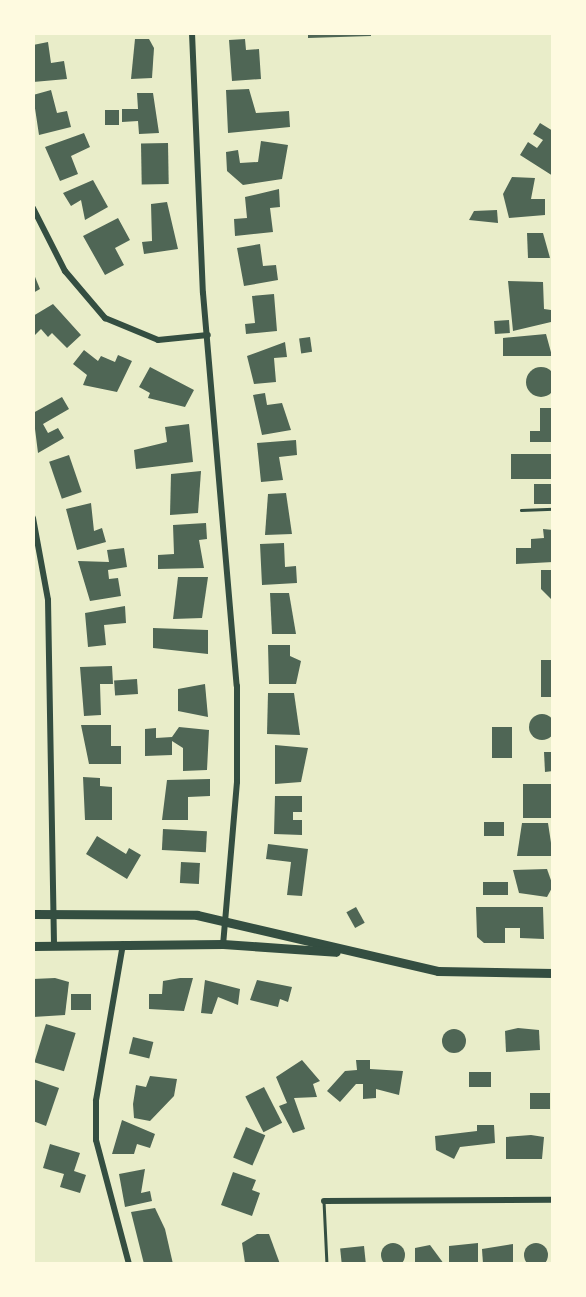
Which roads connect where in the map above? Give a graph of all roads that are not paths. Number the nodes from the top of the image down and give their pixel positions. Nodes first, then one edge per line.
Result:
1 (192, 33) edge
2 (33, 208) edge
3 (208, 335) junction
4 (553, 509) edge
5 (521, 510) dead end
6 (33, 518) edge
7 (33, 914) edge
8 (54, 914) junction
9 (225, 918) junction
10 (123, 944) junction
11 (223, 944) junction
12 (54, 945) junction
13 (33, 946) edge
14 (341, 952) junction
15 (553, 973) edge
16 (553, 1200) edge
17 (324, 1201) joint
18 (129, 1264) edge
19 (327, 1264) edge

1 - 3 street
2 - 3 street
3 - 9 street
4 - 5 lane
6 - 8 street
7 - 8 main road
8 - 9 main road
8 - 12 street
9 - 11 street
9 - 14 main road
10 - 11 main road
10 - 12 main road
10 - 18 street
11 - 14 main road
12 - 13 main road
14 - 15 main road
16 - 17 street
17 - 19 lane

